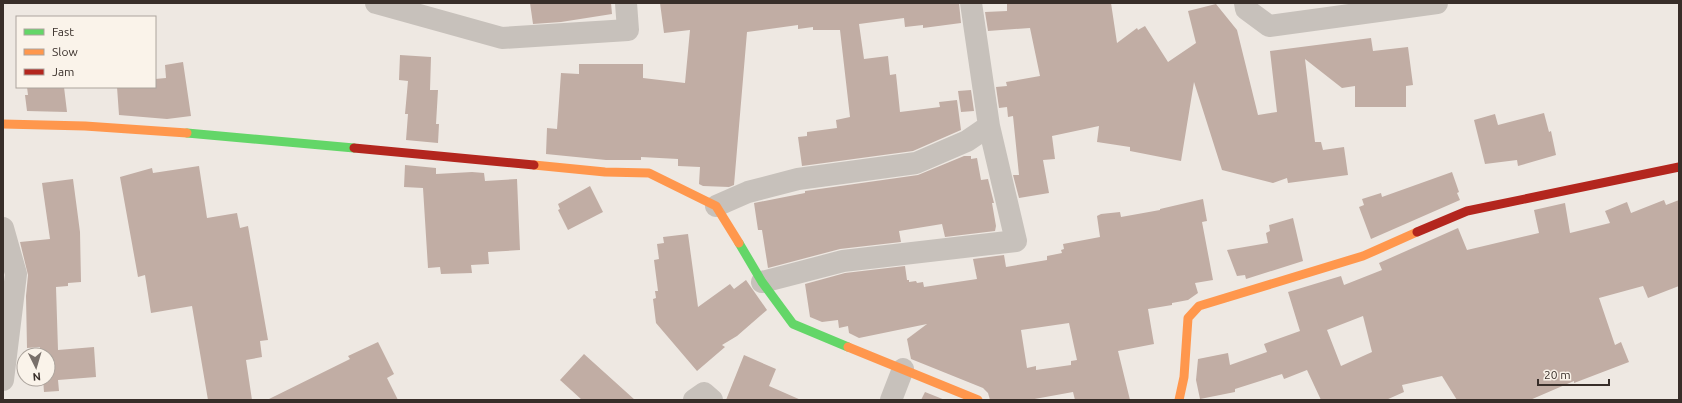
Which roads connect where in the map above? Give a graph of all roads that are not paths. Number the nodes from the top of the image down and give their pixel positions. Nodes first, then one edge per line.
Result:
1 (376, 3) edge
2 (626, 3) edge
3 (971, 3) edge
4 (1245, 3) edge
5 (1437, 3) edge
6 (3, 124) edge
7 (989, 126) junction
8 (1679, 167) edge
9 (716, 206) junction
10 (3, 228) edge
11 (762, 282) junction
12 (903, 369) junction
13 (3, 380) edge
14 (694, 400) edge
15 (712, 400) edge
16 (892, 400) edge
17 (978, 400) edge
18 (1179, 400) edge

1 - 2 street
3 - 7 street
4 - 5 street
6 - 9 street
7 - 9 street
7 - 11 street
8 - 18 street
9 - 11 street
10 - 13 street
11 - 12 street
12 - 16 street
12 - 17 street
14 - 15 street

